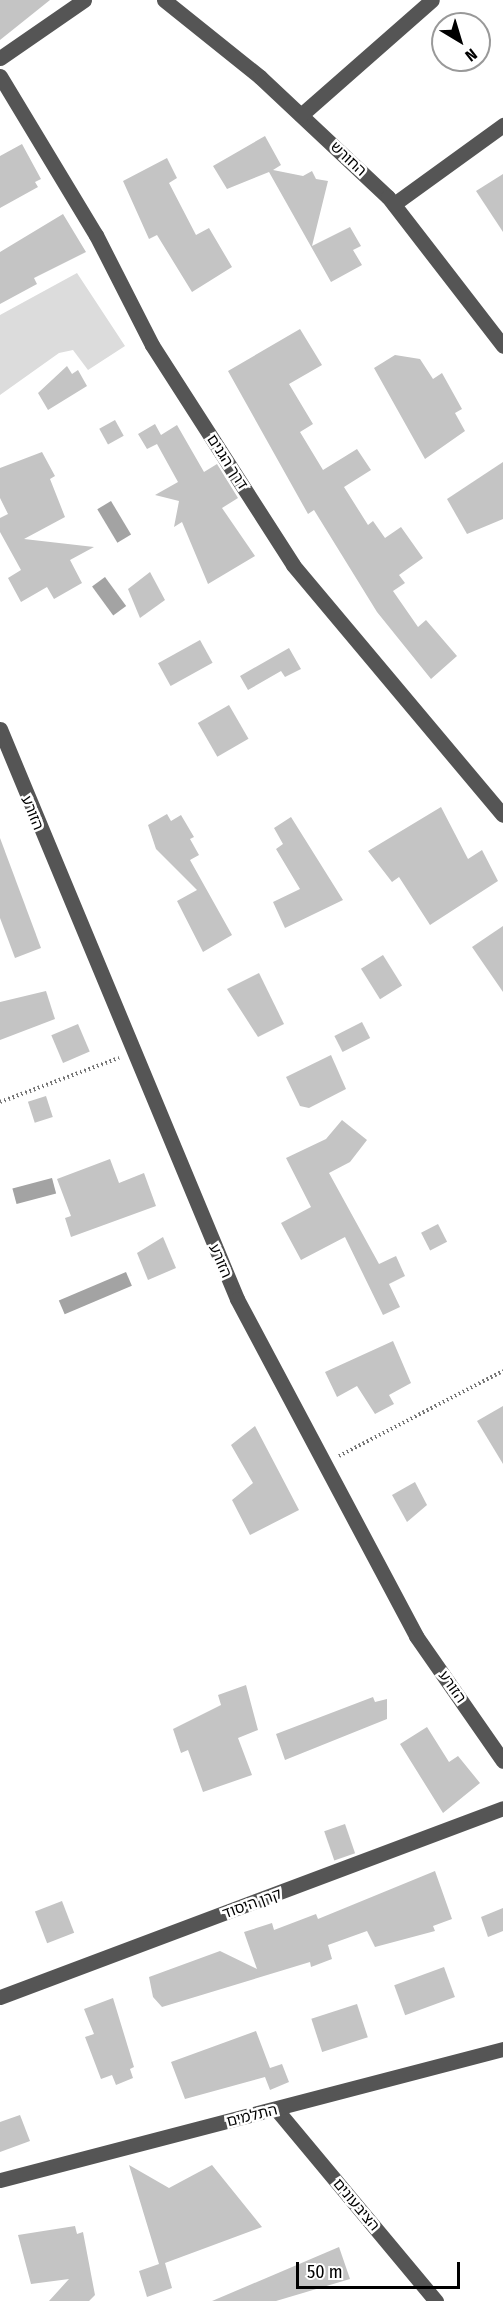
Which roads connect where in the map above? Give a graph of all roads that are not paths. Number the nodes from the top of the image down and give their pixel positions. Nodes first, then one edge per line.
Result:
1 (84, 0) edge
2 (164, 0) edge
3 (432, 0) edge
4 (0, 58) edge
5 (0, 76) edge
6 (301, 115) junction
7 (503, 125) edge
8 (394, 204) junction
9 (503, 346) edge
10 (0, 729) edge
11 (5, 762) edge
12 (503, 815) edge
13 (503, 1761) edge
14 (503, 1808) edge
15 (0, 1997) edge
16 (503, 2049) edge
17 (276, 2109) junction
18 (0, 2180) edge
19 (436, 2301) edge

1 - 4 street
2 - 6 street, החורש
3 - 6 street
5 - 12 street, דרך הגנים
6 - 8 street, החורש
7 - 8 street
8 - 9 street, החורש
10 - 11 street, הזורע
11 - 13 street, הזורע
14 - 15 street, קרן היסוד
16 - 17 street, התלמים
17 - 18 street, התלמים
17 - 19 street, הציבעונים

